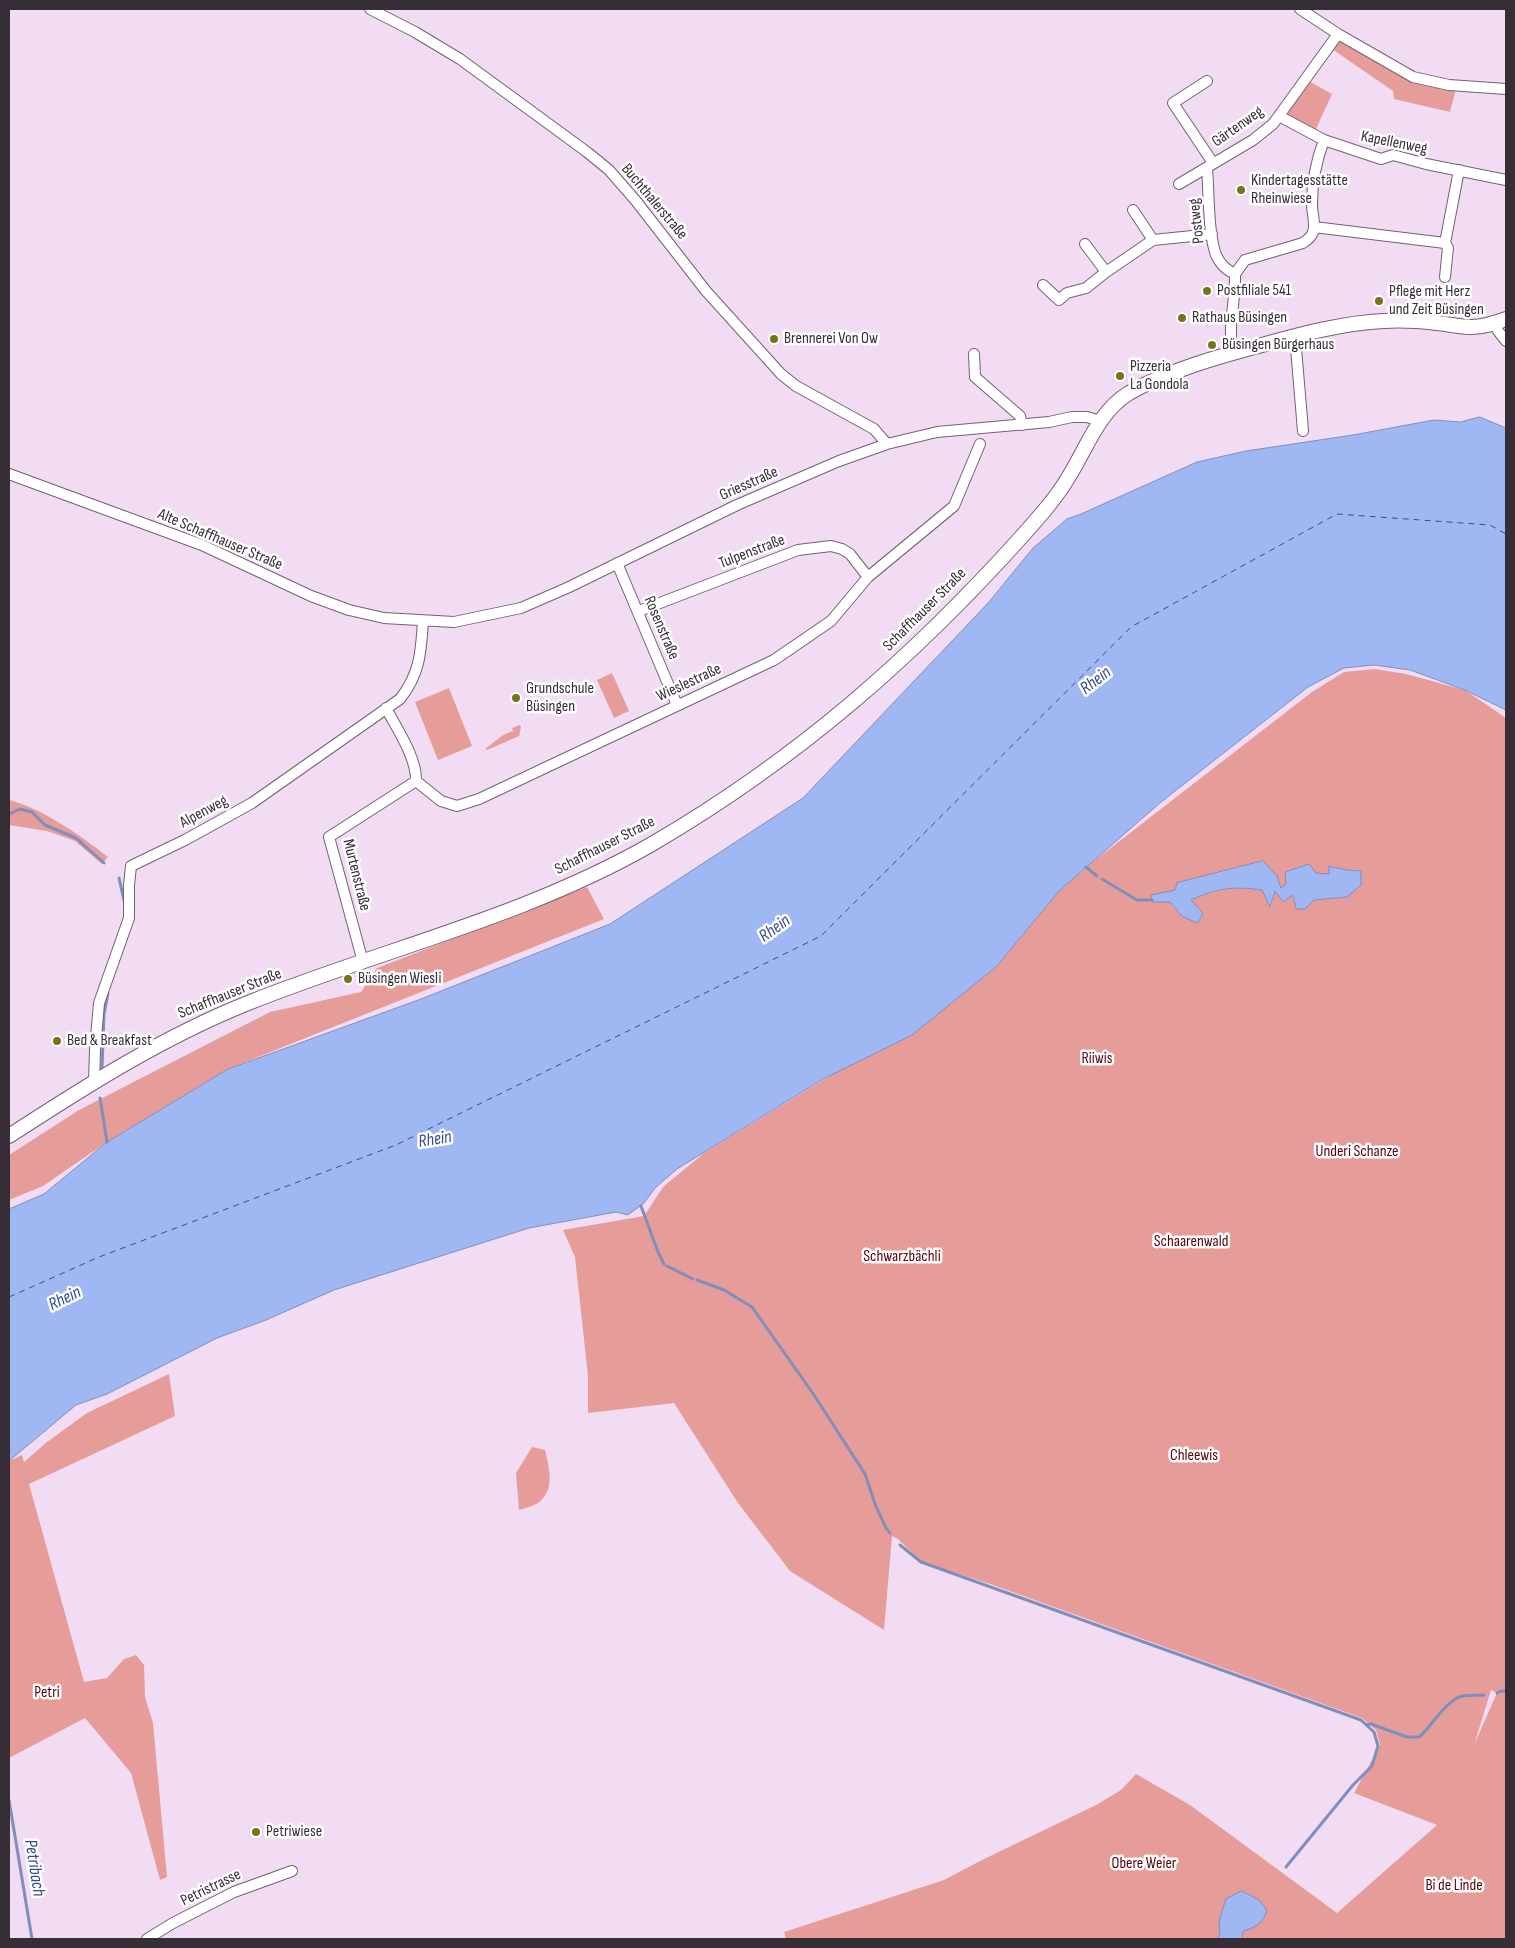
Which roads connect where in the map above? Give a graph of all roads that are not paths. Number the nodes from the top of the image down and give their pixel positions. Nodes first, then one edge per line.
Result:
1 (370, 9) edge
2 (1300, 9) edge
3 (1338, 34) junction
4 (1207, 81) dead end
5 (1506, 89) edge
6 (1279, 116) junction
7 (1324, 140) junction
8 (1210, 165) junction
9 (1459, 170) junction
10 (1506, 180) edge
11 (1179, 184) dead end
12 (1133, 210) dead end
13 (1314, 227) junction
14 (1212, 234) junction
15 (1153, 240) junction
16 (1444, 243) junction
17 (1085, 244) dead end
18 (1106, 272) junction
19 (1234, 274) junction
20 (1445, 277) dead end
21 (1043, 285) dead end
22 (1501, 321) edge
23 (1295, 336) junction
24 (1506, 340) edge
25 (1233, 353) junction
26 (974, 354) dead end
27 (1100, 420) junction
28 (1022, 425) junction
29 (1303, 431) dead end
30 (887, 444) junction
31 (980, 444) dead end
32 (9, 474) edge
33 (617, 563) junction
34 (868, 577) junction
35 (638, 611) junction
36 (423, 621) junction
37 (677, 705) junction
38 (386, 708) junction
39 (416, 781) junction
40 (363, 962) junction
41 (94, 1082) junction
42 (9, 1136) edge
43 (292, 1872) dead end
44 (148, 1939) edge

1 - 30 street, Buchthalerstraße
2 - 3 street
3 - 5 street
3 - 6 street, Gärtenweg
4 - 8 street
6 - 7 street, Kapellenweg
6 - 8 street, Gärtenweg
7 - 9 street, Kapellenweg
7 - 13 street
8 - 11 street, Gärtenweg
8 - 14 street, Postweg
9 - 10 street, Kapellenweg
9 - 16 street
12 - 15 street
13 - 16 street
13 - 19 street
14 - 15 street
14 - 19 street, Postweg
15 - 18 street
16 - 20 street
17 - 18 street
18 - 21 street
19 - 25 street
22 - 23 main road, Schaffhauser Straße
22 - 24 street
23 - 25 main road, Schaffhauser Straße
23 - 29 street
25 - 27 main road, Schaffhauser Straße
26 - 28 street
27 - 28 street, Griesstraße
27 - 40 main road, Schaffhauser Straße
28 - 30 street, Griesstraße
30 - 33 street, Griesstraße
31 - 34 street, Wieslestraße
32 - 36 street, Alte Schaffhauser Straße
33 - 35 street, Rosenstraße
33 - 36 street, Griesstraße
34 - 35 street, Tulpenstraße
34 - 37 street, Wieslestraße
35 - 37 street, Rosenstraße
36 - 38 street, Alpenweg
37 - 39 street, Wieslestraße
38 - 39 street
38 - 41 street, Alpenweg
39 - 40 street, Murtenstraße
40 - 41 main road, Schaffhauser Straße
41 - 42 main road, Schaffhauser Straße
43 - 44 street, Petristrasse

